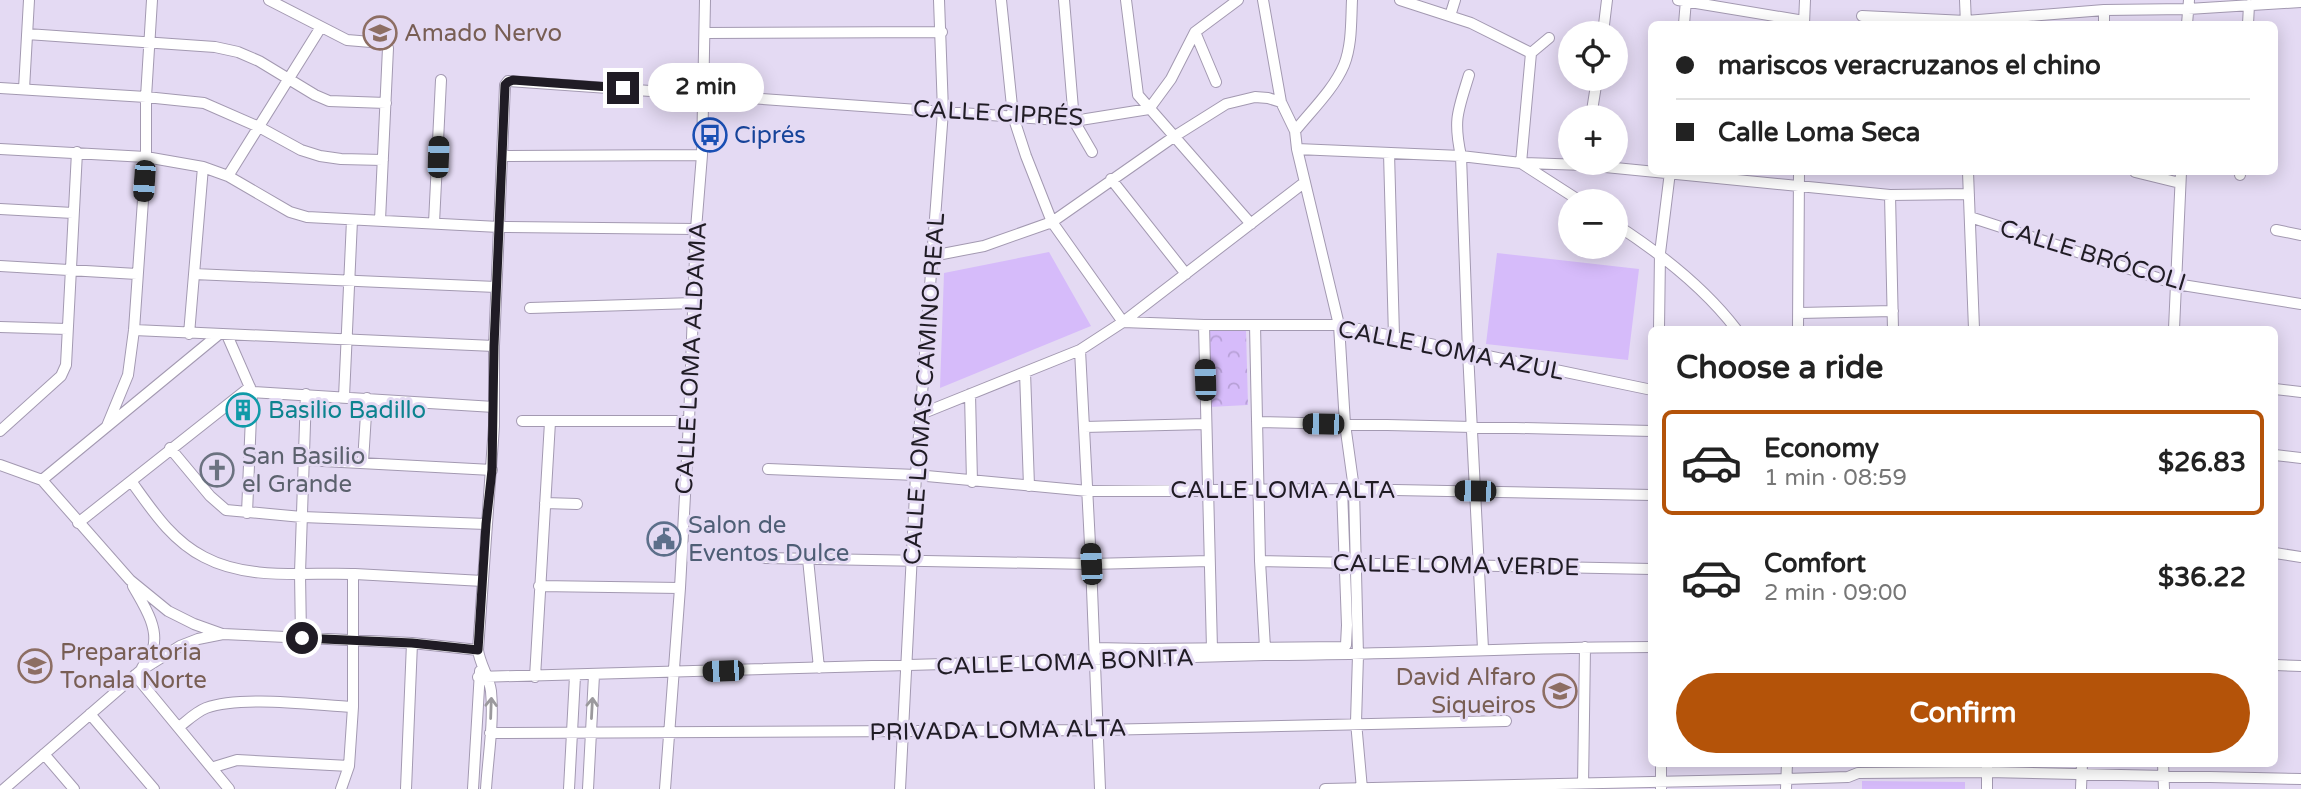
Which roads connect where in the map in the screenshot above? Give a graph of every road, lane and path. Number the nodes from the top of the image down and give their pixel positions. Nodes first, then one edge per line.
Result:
1 (29, 0) edge
2 (152, 0) edge
3 (269, 0) edge
4 (705, 0) edge
5 (939, 0) edge
6 (1001, 0) edge
7 (1064, 0) edge
8 (1126, 0) edge
9 (1238, 0) edge
10 (1263, 0) edge
11 (1352, 0) edge
12 (1400, 0) edge
13 (1455, 0) edge
14 (1607, 0) edge
15 (1678, 0) edge
16 (1686, 0) edge
17 (1805, 0) edge
18 (1965, 0) edge
19 (2298, 3) edge
20 (2188, 4) edge
21 (2249, 5) junction
22 (2104, 10) junction
23 (2301, 15) edge
24 (1450, 16) junction
25 (1863, 16) dead end
26 (1604, 21) edge
27 (1684, 21) edge
28 (1794, 21) edge
29 (1804, 21) edge
30 (1937, 21) edge
31 (1966, 21) edge
32 (2034, 21) edge
33 (2104, 21) edge
34 (2248, 21) edge
35 (321, 27) junction
36 (942, 32) junction
37 (1195, 32) junction
38 (705, 33) junction
39 (27, 34) junction
40 (1549, 38) dead end
41 (149, 41) junction
42 (1531, 53) junction
43 (1469, 75) dead end
44 (289, 78) junction
45 (440, 80) dead end
46 (1216, 82) dead end
47 (0, 88) edge
48 (23, 89) junction
49 (704, 94) junction
50 (146, 97) junction
51 (1280, 102) junction
52 (386, 103) junction
53 (1149, 109) junction
54 (943, 111) junction
55 (1013, 116) junction
56 (1074, 121) junction
57 (259, 127) junction
58 (1295, 131) junction
59 (1175, 136) junction
60 (0, 149) edge
61 (1297, 149) junction
62 (77, 152) junction
63 (1092, 152) dead end
64 (1389, 153) junction
65 (702, 155) junction
66 (502, 156) junction
67 (1461, 156) junction
68 (146, 158) junction
69 (383, 160) junction
70 (1521, 163) junction
71 (1558, 164) edge
72 (203, 167) junction
73 (1628, 169) edge
74 (1648, 171) edge
75 (1670, 175) edge
76 (1690, 175) edge
77 (1799, 175) edge
78 (1968, 175) edge
79 (2163, 175) edge
80 (228, 176) junction
81 (2181, 177) edge
82 (1111, 179) junction
83 (1305, 182) junction
84 (1799, 186) junction
85 (1561, 189) edge
86 (1969, 194) junction
87 (1890, 195) junction
88 (0, 209) edge
89 (73, 213) junction
90 (1970, 217) junction
91 (352, 220) junction
92 (380, 220) junction
93 (1052, 222) junction
94 (434, 223) junction
95 (1251, 224) junction
96 (499, 228) junction
97 (696, 229) junction
98 (2276, 230) dead end
99 (1628, 232) edge
100 (2301, 235) edge
101 (1660, 253) junction
102 (932, 256) junction
103 (0, 267) edge
104 (70, 270) junction
105 (137, 274) junction
106 (194, 274) junction
107 (1186, 274) junction
108 (349, 281) junction
109 (2176, 284) junction
110 (496, 287) junction
111 (694, 303) junction
112 (2301, 304) edge
113 (530, 308) dead end
114 (1892, 311) junction
115 (1799, 313) junction
116 (1123, 322) junction
117 (1203, 325) junction
118 (1255, 325) junction
119 (1339, 325) junction
120 (1659, 326) edge
121 (1734, 326) edge
122 (1798, 326) edge
123 (1893, 326) edge
124 (1974, 326) edge
125 (2174, 326) edge
126 (0, 327) edge
127 (67, 329) junction
128 (134, 330) junction
129 (189, 334) junction
130 (223, 335) junction
131 (1394, 337) junction
132 (346, 340) junction
133 (494, 346) junction
134 (1080, 350) junction
135 (1468, 352) junction
136 (1025, 372) junction
137 (251, 389) junction
138 (1648, 389) edge
139 (2278, 389) edge
140 (2301, 392) edge
141 (306, 394) junction
142 (970, 394) junction
143 (344, 397) junction
144 (367, 398) junction
145 (494, 407) junction
146 (921, 414) junction
147 (522, 421) dead end
148 (689, 421) junction
149 (550, 422) junction
150 (1257, 422) junction
151 (1206, 424) junction
152 (1345, 424) junction
153 (107, 426) junction
154 (1084, 427) junction
155 (1471, 427) junction
156 (1648, 431) edge
157 (0, 432) edge
158 (170, 448) junction
159 (2278, 455) edge
160 (2301, 458) edge
161 (304, 460) junction
162 (363, 462) junction
163 (0, 465) edge
164 (768, 469) dead end
165 (492, 470) junction
166 (916, 475) junction
167 (42, 480) junction
168 (131, 481) junction
169 (972, 482) junction
170 (1029, 486) junction
171 (1259, 489) junction
172 (1342, 489) junction
173 (1354, 489) junction
174 (1208, 490) junction
175 (1088, 491) junction
176 (1475, 491) junction
177 (1648, 495) edge
178 (545, 503) junction
179 (577, 504) dead end
180 (247, 513) junction
181 (302, 517) junction
182 (78, 523) junction
183 (486, 524) junction
184 (2278, 553) edge
185 (2301, 557) edge
186 (765, 558) dead end
187 (808, 559) junction
188 (912, 559) junction
189 (1209, 561) junction
190 (1260, 561) junction
191 (1343, 562) junction
192 (1356, 562) junction
193 (1091, 564) junction
194 (1479, 566) junction
195 (1648, 569) edge
196 (300, 573) junction
197 (353, 574) junction
198 (130, 580) junction
199 (483, 582) junction
200 (539, 586) junction
201 (680, 587) junction
202 (223, 634) junction
203 (302, 638) junction
204 (353, 641) junction
205 (412, 643) junction
206 (1585, 647) junction
207 (1648, 647) edge
208 (1095, 648) junction
209 (1265, 648) junction
210 (1212, 649) junction
211 (1483, 649) junction
212 (478, 650) junction
213 (1358, 655) junction
214 (1095, 661) junction
215 (2278, 665) edge
216 (2301, 666) edge
217 (905, 667) junction
218 (818, 668) junction
219 (138, 673) junction
220 (674, 673) junction
221 (594, 675) junction
222 (575, 676) junction
223 (483, 677) junction
224 (535, 677) junction
225 (353, 707) junction
226 (90, 714) junction
227 (1506, 721) dead end
228 (1356, 722) junction
229 (179, 727) junction
230 (1098, 730) junction
231 (669, 731) junction
232 (572, 732) junction
233 (591, 732) junction
234 (901, 732) junction
235 (490, 733) junction
236 (44, 754) junction
237 (349, 766) junction
238 (214, 767) junction
239 (1661, 767) edge
240 (2163, 767) edge
241 (1858, 768) edge
242 (1987, 768) edge
243 (2081, 768) edge
244 (2164, 776) junction
245 (2301, 779) edge
246 (1732, 784) edge
247 (1786, 784) edge
248 (1661, 785) edge
249 (1583, 786) edge
250 (4, 789) edge
251 (74, 789) edge
252 (154, 789) edge
253 (229, 789) edge
254 (341, 789) edge
255 (406, 789) edge
256 (473, 789) edge
257 (486, 789) edge
258 (569, 789) edge
259 (588, 789) edge
260 (665, 789) edge
261 (900, 789) edge
262 (1100, 789) edge
263 (1325, 789) edge
264 (1362, 789) edge
265 (1987, 789) edge
266 (2081, 789) edge
267 (2164, 789) edge

1 - 39 street
2 - 41 street
3 - 35 street
4 - 38 street, CALLE LOMA ALDAMA
5 - 36 street, CALLE LOMAS CAMINO REAL
6 - 55 street
7 - 56 street
8 - 53 street
9 - 37 street
10 - 51 street
11 - 58 street
12 - 24 street
13 - 24 street
14 - 26 street
15 - 16 street
16 - 27 street
16 - 28 street
17 - 29 street
18 - 31 street
19 - 21 street
19 - 23 street
20 - 21 street
20 - 22 street
21 - 34 street
22 - 32 street
22 - 33 street
24 - 42 street
25 - 30 street
35 - 44 street
35 - 52 street
36 - 38 street
36 - 54 street, CALLE LOMAS CAMINO REAL
37 - 46 street
37 - 53 street
38 - 49 street, CALLE LOMA ALDAMA
39 - 41 street
39 - 48 street
40 - 42 street
41 - 44 street
41 - 50 street
42 - 70 street
43 - 67 street
44 - 52 street
44 - 57 street
45 - 94 street
47 - 48 street
48 - 50 street
49 - 54 street, CALLE CIPRÉS
49 - 65 street, CALLE LOMA ALDAMA
49 - 66 street, CALLE CIPRÉS
50 - 57 street
50 - 68 street
51 - 58 street
51 - 59 street
52 - 69 street
53 - 56 street, CALLE CIPRÉS
53 - 59 street
54 - 55 street, CALLE CIPRÉS
54 - 102 street, CALLE LOMAS CAMINO REAL
55 - 56 street, CALLE CIPRÉS
55 - 93 street
56 - 63 street
57 - 69 street
57 - 80 street
58 - 61 street
59 - 82 street
59 - 95 street
60 - 62 street
61 - 64 street
61 - 83 street
62 - 68 street
62 - 89 street
64 - 67 street
64 - 131 street
65 - 66 street
65 - 97 street, CALLE LOMA ALDAMA
66 - 96 street
67 - 70 street
67 - 135 street
68 - 72 street
68 - 105 street
69 - 92 street
70 - 71 street
70 - 85 street
72 - 80 street
72 - 106 street
73 - 74 street
75 - 101 street
76 - 84 street
77 - 84 street
78 - 86 street
79 - 81 street
80 - 91 street
81 - 109 street
82 - 93 street
82 - 107 street
83 - 95 street
83 - 119 street
84 - 87 street
84 - 115 street
86 - 87 street
86 - 90 street
87 - 114 street
88 - 89 street
89 - 104 street
90 - 109 street, CALLE BRÓCOLI
90 - 124 street
91 - 92 street
91 - 108 street
92 - 94 street
93 - 102 street
93 - 116 street
94 - 96 street
95 - 107 street
96 - 97 street
96 - 110 street
97 - 111 street, CALLE LOMA ALDAMA
98 - 100 street
99 - 101 street
101 - 120 street
101 - 121 street
102 - 146 street, CALLE LOMAS CAMINO REAL
103 - 104 street
104 - 105 street
104 - 127 street
105 - 128 street
106 - 108 street
106 - 129 street
107 - 116 street
108 - 110 street
108 - 132 street
109 - 112 street, CALLE BRÓCOLI
109 - 125 street
110 - 133 street
111 - 113 street
111 - 148 street, CALLE LOMA ALDAMA
114 - 115 street
114 - 123 street
115 - 122 street
116 - 117 street, CALLE LOMA AZUL
116 - 134 street
117 - 118 street, CALLE LOMA AZUL
117 - 151 street
118 - 119 street, CALLE LOMA AZUL
118 - 150 street
119 - 131 street, CALLE LOMA AZUL
119 - 152 street
126 - 127 street
127 - 157 street
128 - 129 street
128 - 153 street
129 - 130 street
130 - 132 street
130 - 137 street
130 - 153 street
131 - 135 street, CALLE LOMA AZUL
132 - 133 street
132 - 143 street
133 - 145 street
134 - 136 street
134 - 154 street
135 - 138 street, CALLE LOMA AZUL
135 - 155 street
136 - 142 street
136 - 170 street
137 - 141 street
137 - 158 street
137 - 180 street
139 - 140 street
141 - 143 street
141 - 161 street
142 - 146 street
142 - 169 street
143 - 144 street
144 - 145 street
144 - 162 street
145 - 165 street
146 - 166 street, CALLE LOMAS CAMINO REAL
147 - 149 street
148 - 149 street
148 - 201 street, CALLE LOMA ALDAMA
149 - 178 street
150 - 152 street
150 - 171 street
151 - 154 street
151 - 174 street
152 - 155 street
152 - 173 street
153 - 167 street
154 - 175 street
155 - 156 street
155 - 176 street
158 - 168 street
158 - 180 street
159 - 160 street
161 - 162 street
161 - 181 street
162 - 165 street
163 - 167 street
164 - 166 street
165 - 183 street
166 - 169 street, CALLE LOMA ALTA
166 - 188 street, CALLE LOMAS CAMINO REAL
167 - 182 street
168 - 182 street
168 - 196 street
169 - 170 street, CALLE LOMA ALTA
170 - 175 street, CALLE LOMA ALTA
171 - 172 street, CALLE LOMA ALTA
171 - 174 street, CALLE LOMA ALTA
171 - 190 street
172 - 173 street, CALLE LOMA ALTA
172 - 191 street
173 - 176 street, CALLE LOMA ALTA
173 - 192 street
174 - 175 street, CALLE LOMA ALTA
174 - 189 street
175 - 193 street
176 - 177 street, CALLE LOMA ALTA
176 - 194 street
178 - 179 street
178 - 200 street
180 - 181 street
181 - 183 street
181 - 196 street
182 - 198 street
183 - 199 street
184 - 185 street
186 - 187 street
187 - 188 street
187 - 218 street
188 - 193 street
188 - 217 street, CALLE LOMAS CAMINO REAL
189 - 193 street
189 - 210 street
190 - 191 street, CALLE LOMA VERDE
190 - 209 street
191 - 192 street, CALLE LOMA VERDE
191 - 209 street
192 - 194 street, CALLE LOMA VERDE
192 - 213 street
193 - 208 street
194 - 195 street, CALLE LOMA VERDE
194 - 211 street
196 - 197 street
196 - 203 street
197 - 199 street
197 - 204 street
198 - 202 street
198 - 219 street
199 - 212 street
200 - 201 street
200 - 224 street
201 - 220 street, CALLE LOMA ALDAMA
202 - 203 street
202 - 219 street
203 - 204 street
204 - 205 street
204 - 225 street
205 - 212 street
205 - 255 street
206 - 207 street, CALLE LOMA BONITA
206 - 211 street, CALLE LOMA BONITA
206 - 249 street
208 - 210 street
208 - 214 street
209 - 210 street
211 - 213 street, CALLE LOMA BONITA
212 - 223 street
213 - 214 street, CALLE LOMA BONITA
213 - 228 street
214 - 217 street, CALLE LOMA BONITA
214 - 230 street
215 - 216 street
217 - 218 street, CALLE LOMA BONITA
217 - 234 street, CALLE LOMAS CAMINO REAL
218 - 220 street, CALLE LOMA BONITA
219 - 226 street
219 - 229 street
220 - 221 street, CALLE LOMA BONITA
220 - 231 street, CALLE LOMA ALDAMA
221 - 222 street, CALLE LOMA BONITA
233 -> 221 street
222 - 224 street, CALLE LOMA BONITA
222 - 232 street
223 - 224 street, CALLE LOMA BONITA
235 -> 223 street
223 - 256 street
225 - 229 street
225 - 237 street
226 - 236 street
226 - 252 street
227 - 228 street, PRIVADA LOMA ALTA
228 - 230 street, PRIVADA LOMA ALTA
228 - 264 street
229 - 238 street
230 - 234 street, PRIVADA LOMA ALTA
230 - 262 street
231 - 233 street, PRIVADA LOMA ALTA
231 - 234 street, PRIVADA LOMA ALTA
231 - 260 street, CALLE LOMA ALDAMA
232 - 233 street, PRIVADA LOMA ALTA
232 - 235 street, PRIVADA LOMA ALTA
232 - 258 street
233 - 259 street
234 - 261 street, CALLE LOMAS CAMINO REAL
235 - 257 street
236 - 250 street
236 - 251 street
237 - 238 street
237 - 254 street
238 - 253 street
239 - 248 street
240 - 244 street
241 - 242 street
241 - 247 street
242 - 243 street
242 - 265 street
243 - 244 street
243 - 266 street
244 - 245 street
244 - 267 street
246 - 247 street
246 - 248 street
248 - 249 street
249 - 264 street
263 - 264 street

